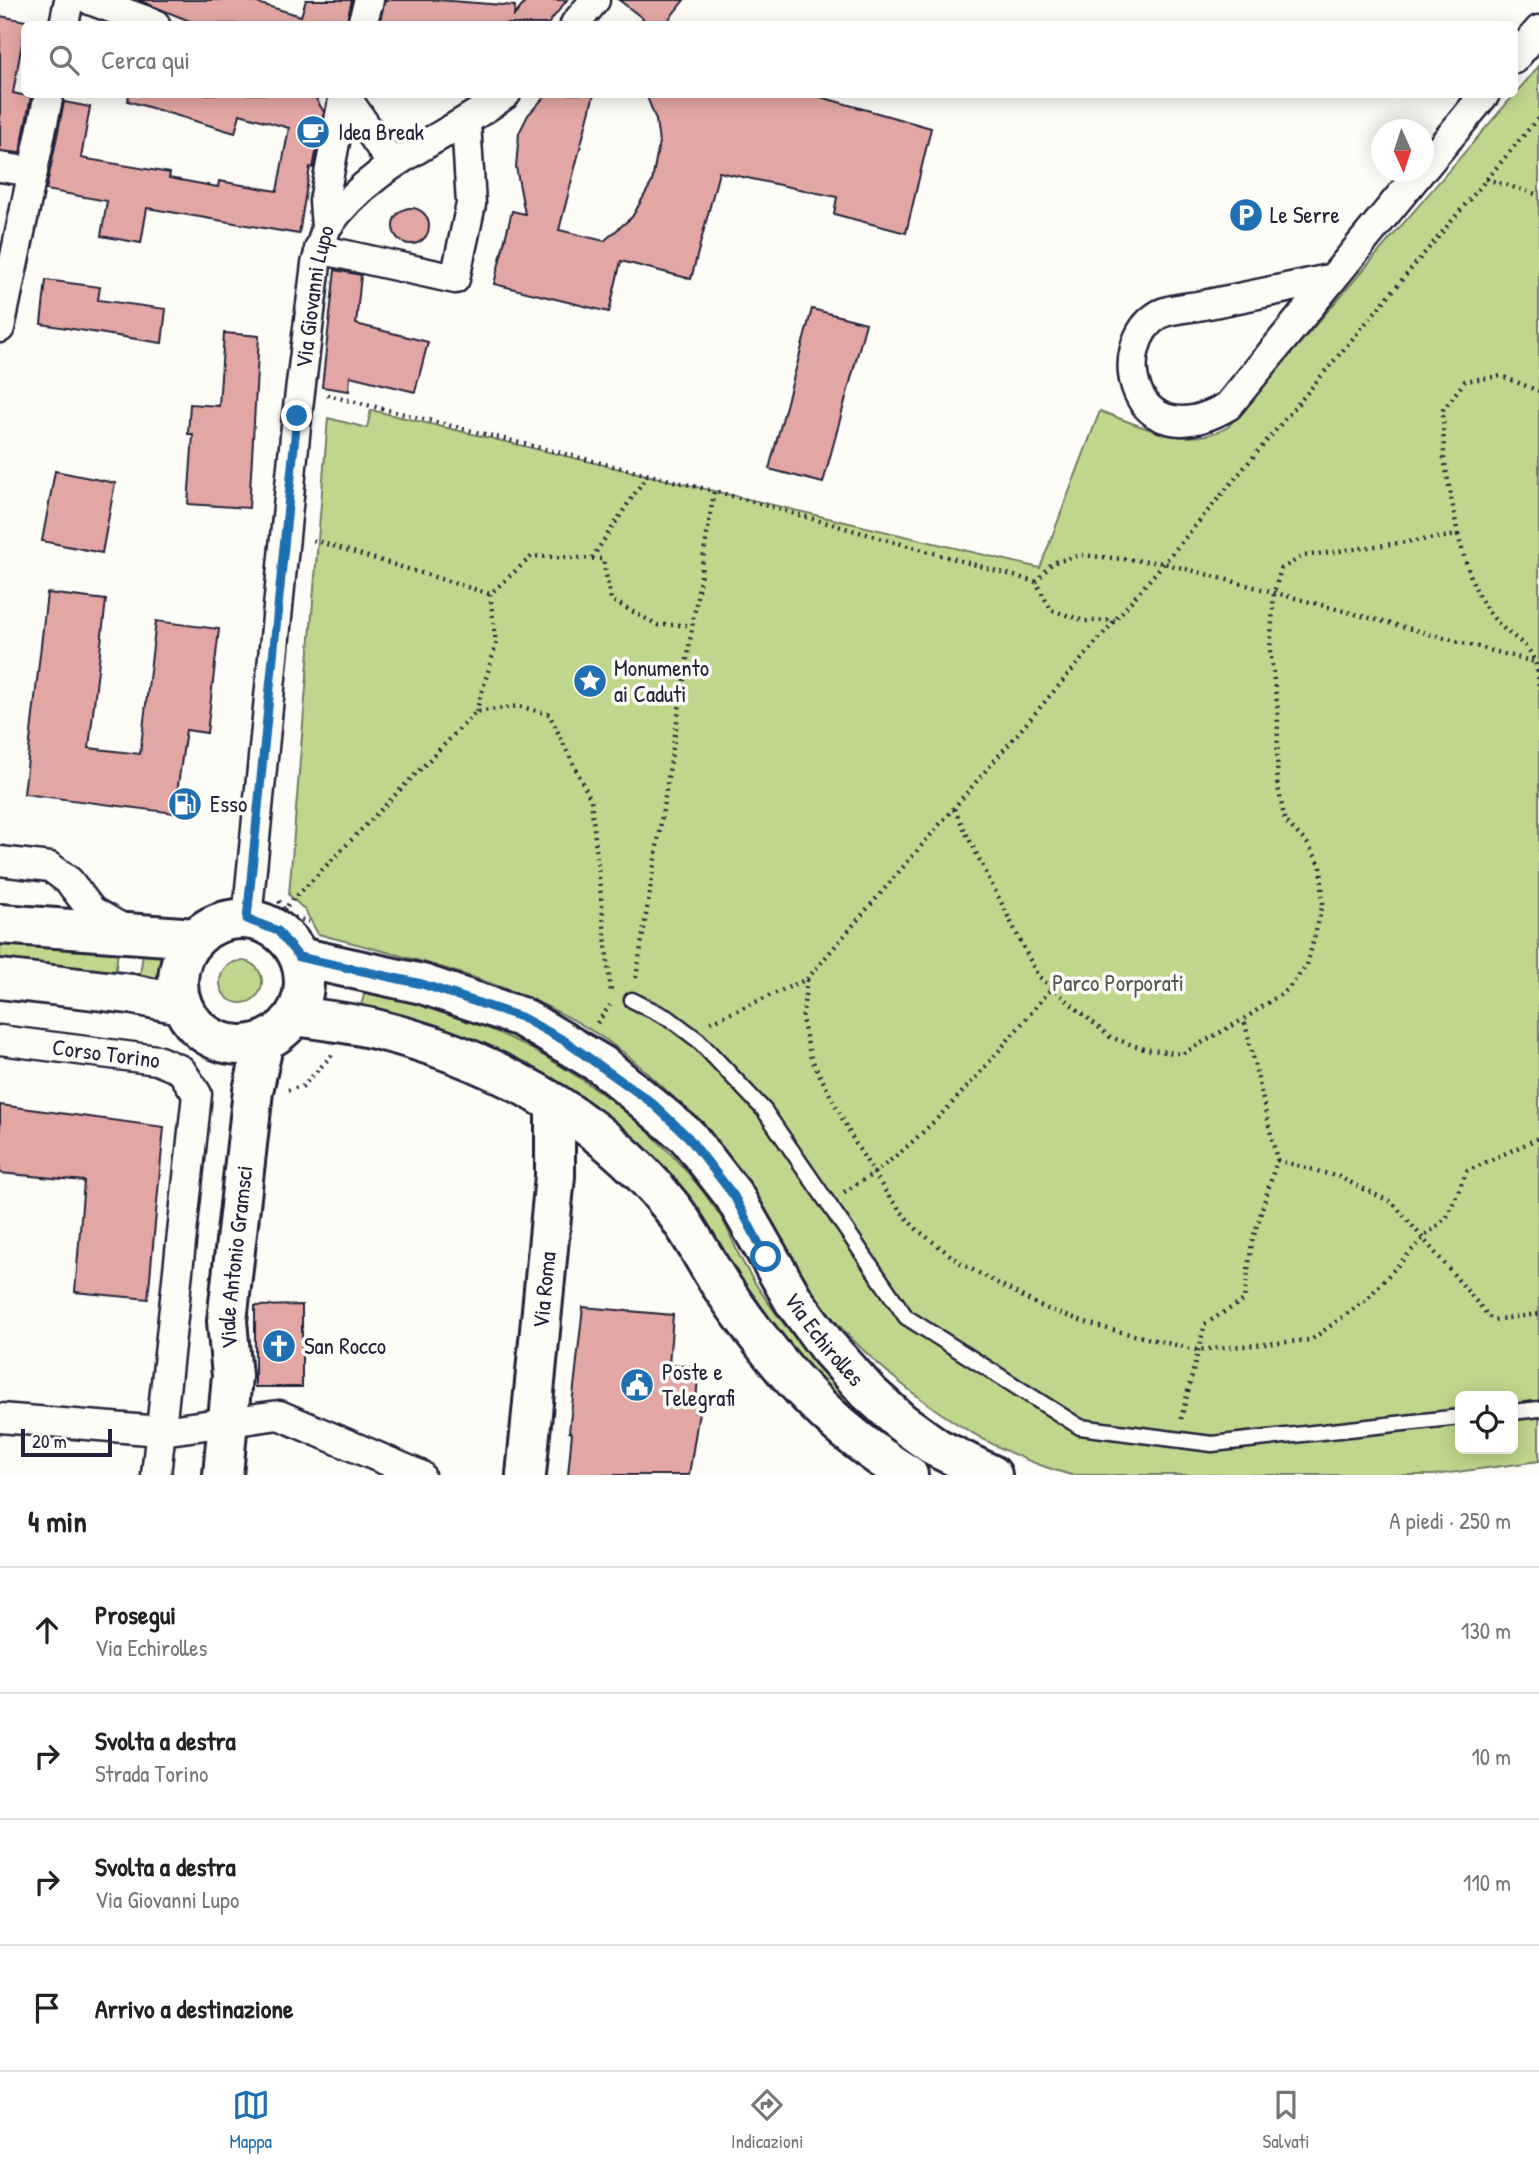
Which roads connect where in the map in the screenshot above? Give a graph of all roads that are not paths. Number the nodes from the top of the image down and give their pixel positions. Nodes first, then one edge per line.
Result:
1 (69, 0) edge
2 (90, 0) edge
3 (369, 0) edge
4 (595, 0) edge
5 (65, 21) edge
6 (147, 21) edge
7 (363, 21) edge
8 (578, 21) edge
9 (1539, 30) edge
10 (1518, 54) edge
11 (48, 98) edge
12 (343, 98) edge
13 (347, 98) edge
14 (500, 98) edge
15 (1482, 98) edge
16 (466, 122) junction
17 (1434, 155) edge
18 (392, 164) junction
19 (0, 167) edge
20 (33, 172) junction
21 (1411, 182) edge
22 (323, 239) junction
23 (1329, 279) junction
24 (0, 328) edge
25 (0, 861) edge
26 (247, 919) junction
27 (0, 924) edge
28 (137, 936) junction
29 (196, 937) junction
30 (299, 957) junction
31 (0, 979) edge
32 (632, 1000) road end
33 (181, 1004) junction
34 (295, 1016) junction
35 (0, 1040) edge
36 (264, 1041) junction
37 (555, 1104) junction
38 (1539, 1409) edge
39 (1518, 1411) edge
40 (0, 1418) edge
41 (1455, 1418) edge
42 (229, 1422) junction
43 (161, 1431) junction
44 (156, 1475) edge
45 (223, 1475) edge
46 (420, 1475) edge
47 (526, 1475) edge
48 (908, 1475) edge
49 (992, 1475) edge

1 - 5 street
2 - 6 street
3 - 7 street
4 - 8 street
9 - 10 street
11 - 20 street
12 - 22 street, Via Giovanni Lupo
13 - 18 street
14 - 16 street
15 - 17 street
16 - 18 street
16 - 22 street
18 - 22 street
19 - 20 street
20 - 24 street
21 - 23 street
22 - 26 street, Via Giovanni Lupo
23 - 23 street
25 - 28 street
26 - 29 street
26 - 30 street
27 - 28 street
28 - 29 street
29 - 33 street
30 - 34 street
30 - 49 street, Via Echirolles
31 - 33 street
32 - 41 lane
33 - 36 street
34 - 36 street
34 - 37 street
35 - 43 street, Corso Torino
36 - 42 street, Viale Antonio Gramsci
37 - 47 street, Via Roma
37 - 48 street
38 - 39 lane
40 - 43 street
42 - 43 street
42 - 45 street, Viale Antonio Gramsci
42 - 46 street
43 - 44 street

